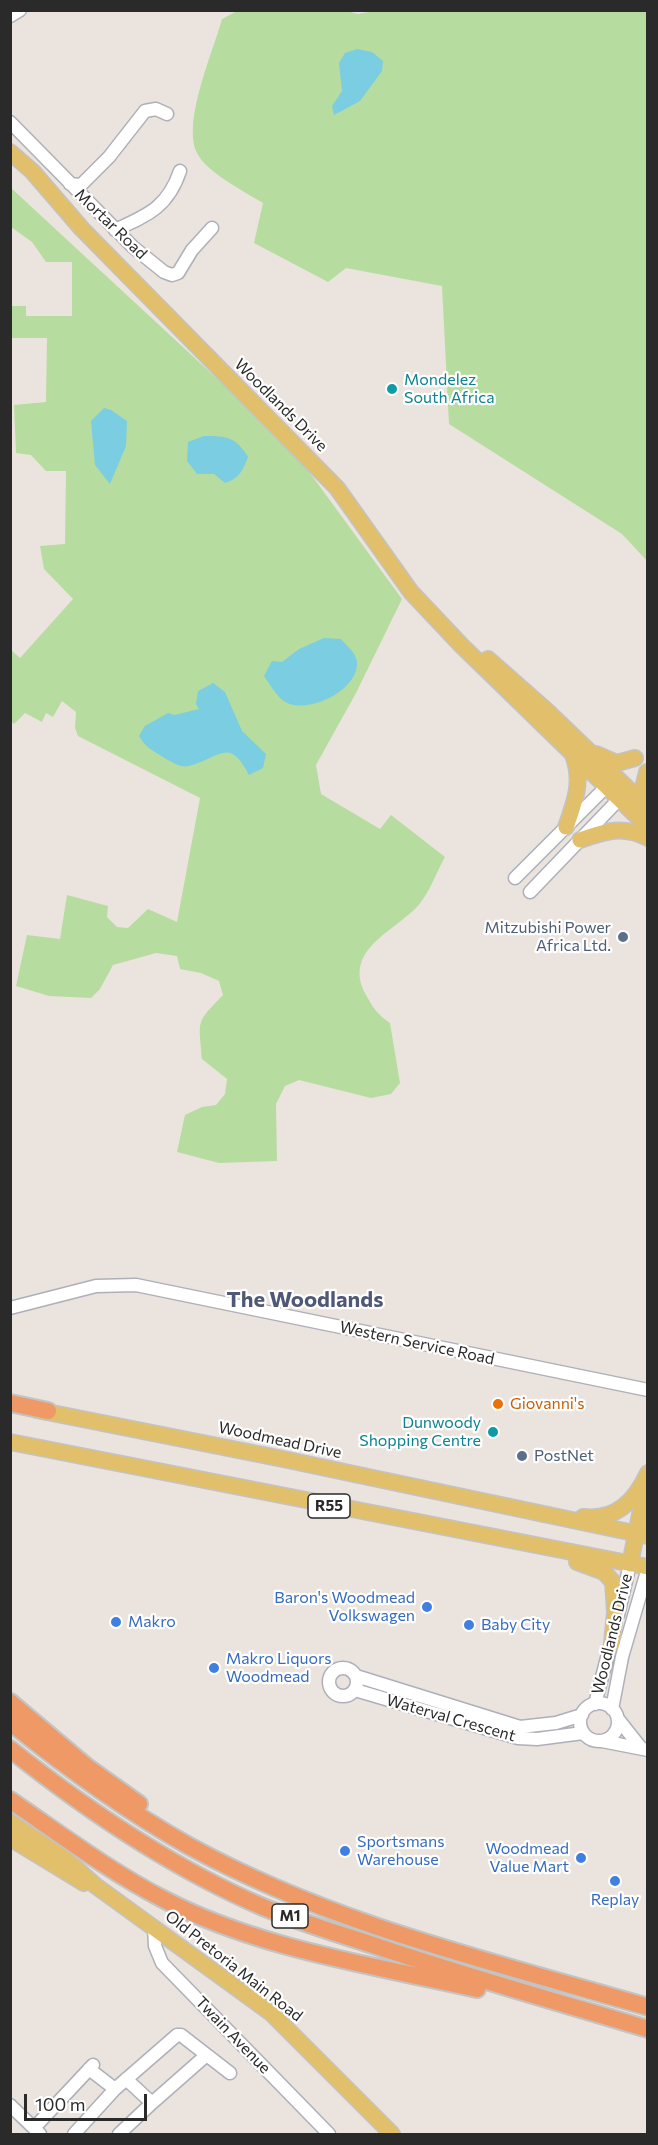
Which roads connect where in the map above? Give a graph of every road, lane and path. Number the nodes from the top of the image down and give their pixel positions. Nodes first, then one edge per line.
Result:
1 (20, 10) edge
2 (10, 16) edge
3 (167, 114) dead end
4 (10, 122) edge
5 (10, 152) edge
6 (10, 162) edge
7 (180, 171) dead end
8 (69, 184) junction
9 (212, 228) dead end
10 (82, 229) junction
11 (115, 230) junction
12 (579, 751) junction
13 (635, 758) dead end
14 (647, 772) edge
15 (611, 783) junction
16 (623, 795) junction
17 (648, 804) edge
18 (648, 808) edge
19 (566, 827) junction
20 (648, 827) edge
21 (648, 838) edge
22 (580, 840) junction
23 (515, 878) dead end
24 (530, 892) dead end
25 (10, 1308) edge
26 (648, 1390) edge
27 (10, 1403) edge
28 (10, 1408) edge
29 (48, 1411) junction
30 (10, 1442) edge
31 (648, 1473) edge
32 (648, 1480) edge
33 (523, 1509) junction
34 (642, 1535) edge
35 (529, 1545) junction
36 (630, 1564) junction
37 (648, 1568) edge
38 (612, 1643) junction
39 (356, 1676) junction
40 (355, 1690) junction
41 (10, 1702) edge
42 (596, 1704) junction
43 (615, 1714) junction
44 (582, 1715) junction
45 (10, 1722) edge
46 (583, 1733) junction
47 (602, 1741) junction
48 (10, 1749) edge
49 (645, 1749) edge
50 (10, 1800) edge
51 (10, 1822) edge
52 (10, 1838) edge
53 (96, 1886) junction
54 (272, 1886) junction
55 (154, 1927) junction
56 (648, 2007) edge
57 (602, 2015) junction
58 (648, 2029) edge
59 (202, 2059) dead end
60 (230, 2073) dead end
61 (126, 2079) junction
62 (115, 2089) junction
63 (152, 2103) junction
64 (11, 2107) edge
65 (37, 2131) edge
66 (74, 2134) edge
67 (120, 2134) edge
68 (329, 2134) edge
69 (392, 2134) edge

1 - 2 street
3 - 8 street
4 - 8 street, Mortar Road
5 - 10 main road, Woodlands Drive
6 - 10 main road, Woodlands Drive
7 - 11 street
8 - 11 street, Mortar Road
9 - 11 street, Mortar Road
10 - 12 main road, Woodlands Drive
12 - 13 main road
12 - 15 main road, Woodlands Drive
12 - 19 main road
14 - 17 main road
15 - 16 main road, Woodlands Drive
15 - 19 street
16 - 18 main road, Woodlands Drive
16 - 20 main road, Woodlands Drive
16 - 22 street
19 - 23 street
21 - 22 main road
22 - 24 street
25 - 26 street, Western Service Road
27 - 29 highway
28 - 29 main road, Woodmead Drive / R55
29 - 33 main road, Woodmead Drive / R55
30 - 35 main road, R55
31 - 33 main road
32 - 34 main road
33 - 34 main road, Woodmead Drive / R55
34 - 36 main road
35 - 36 main road, R55
35 - 38 main road
36 - 37 main road, R55
36 - 38 street, Woodlands Drive
37 - 43 street, Woodlands Drive
38 - 42 street, Woodlands Drive
39 - 40 street
39 - 40 street
39 - 44 street, Waterval Crescent
40 - 46 street, Waterval Crescent
41 - 54 highway
42 - 43 street
42 - 44 street
43 - 47 street
43 - 49 street
44 - 46 street
45 - 54 highway, M1
46 - 47 street
47 - 49 street
48 - 57 highway, M1
50 - 57 highway
51 - 53 main road, Old Pretoria Main Road
52 - 53 main road, Old Pretoria Main Road
53 - 55 main road, Old Pretoria Main Road
54 - 56 highway, M1
55 - 68 street, Twain Avenue
55 - 69 main road, Old Pretoria Main Road
57 - 58 highway, M1
59 - 63 street
60 - 61 street
61 - 62 street
61 - 63 street
62 - 65 street
62 - 66 street
63 - 67 street
64 - 65 street

